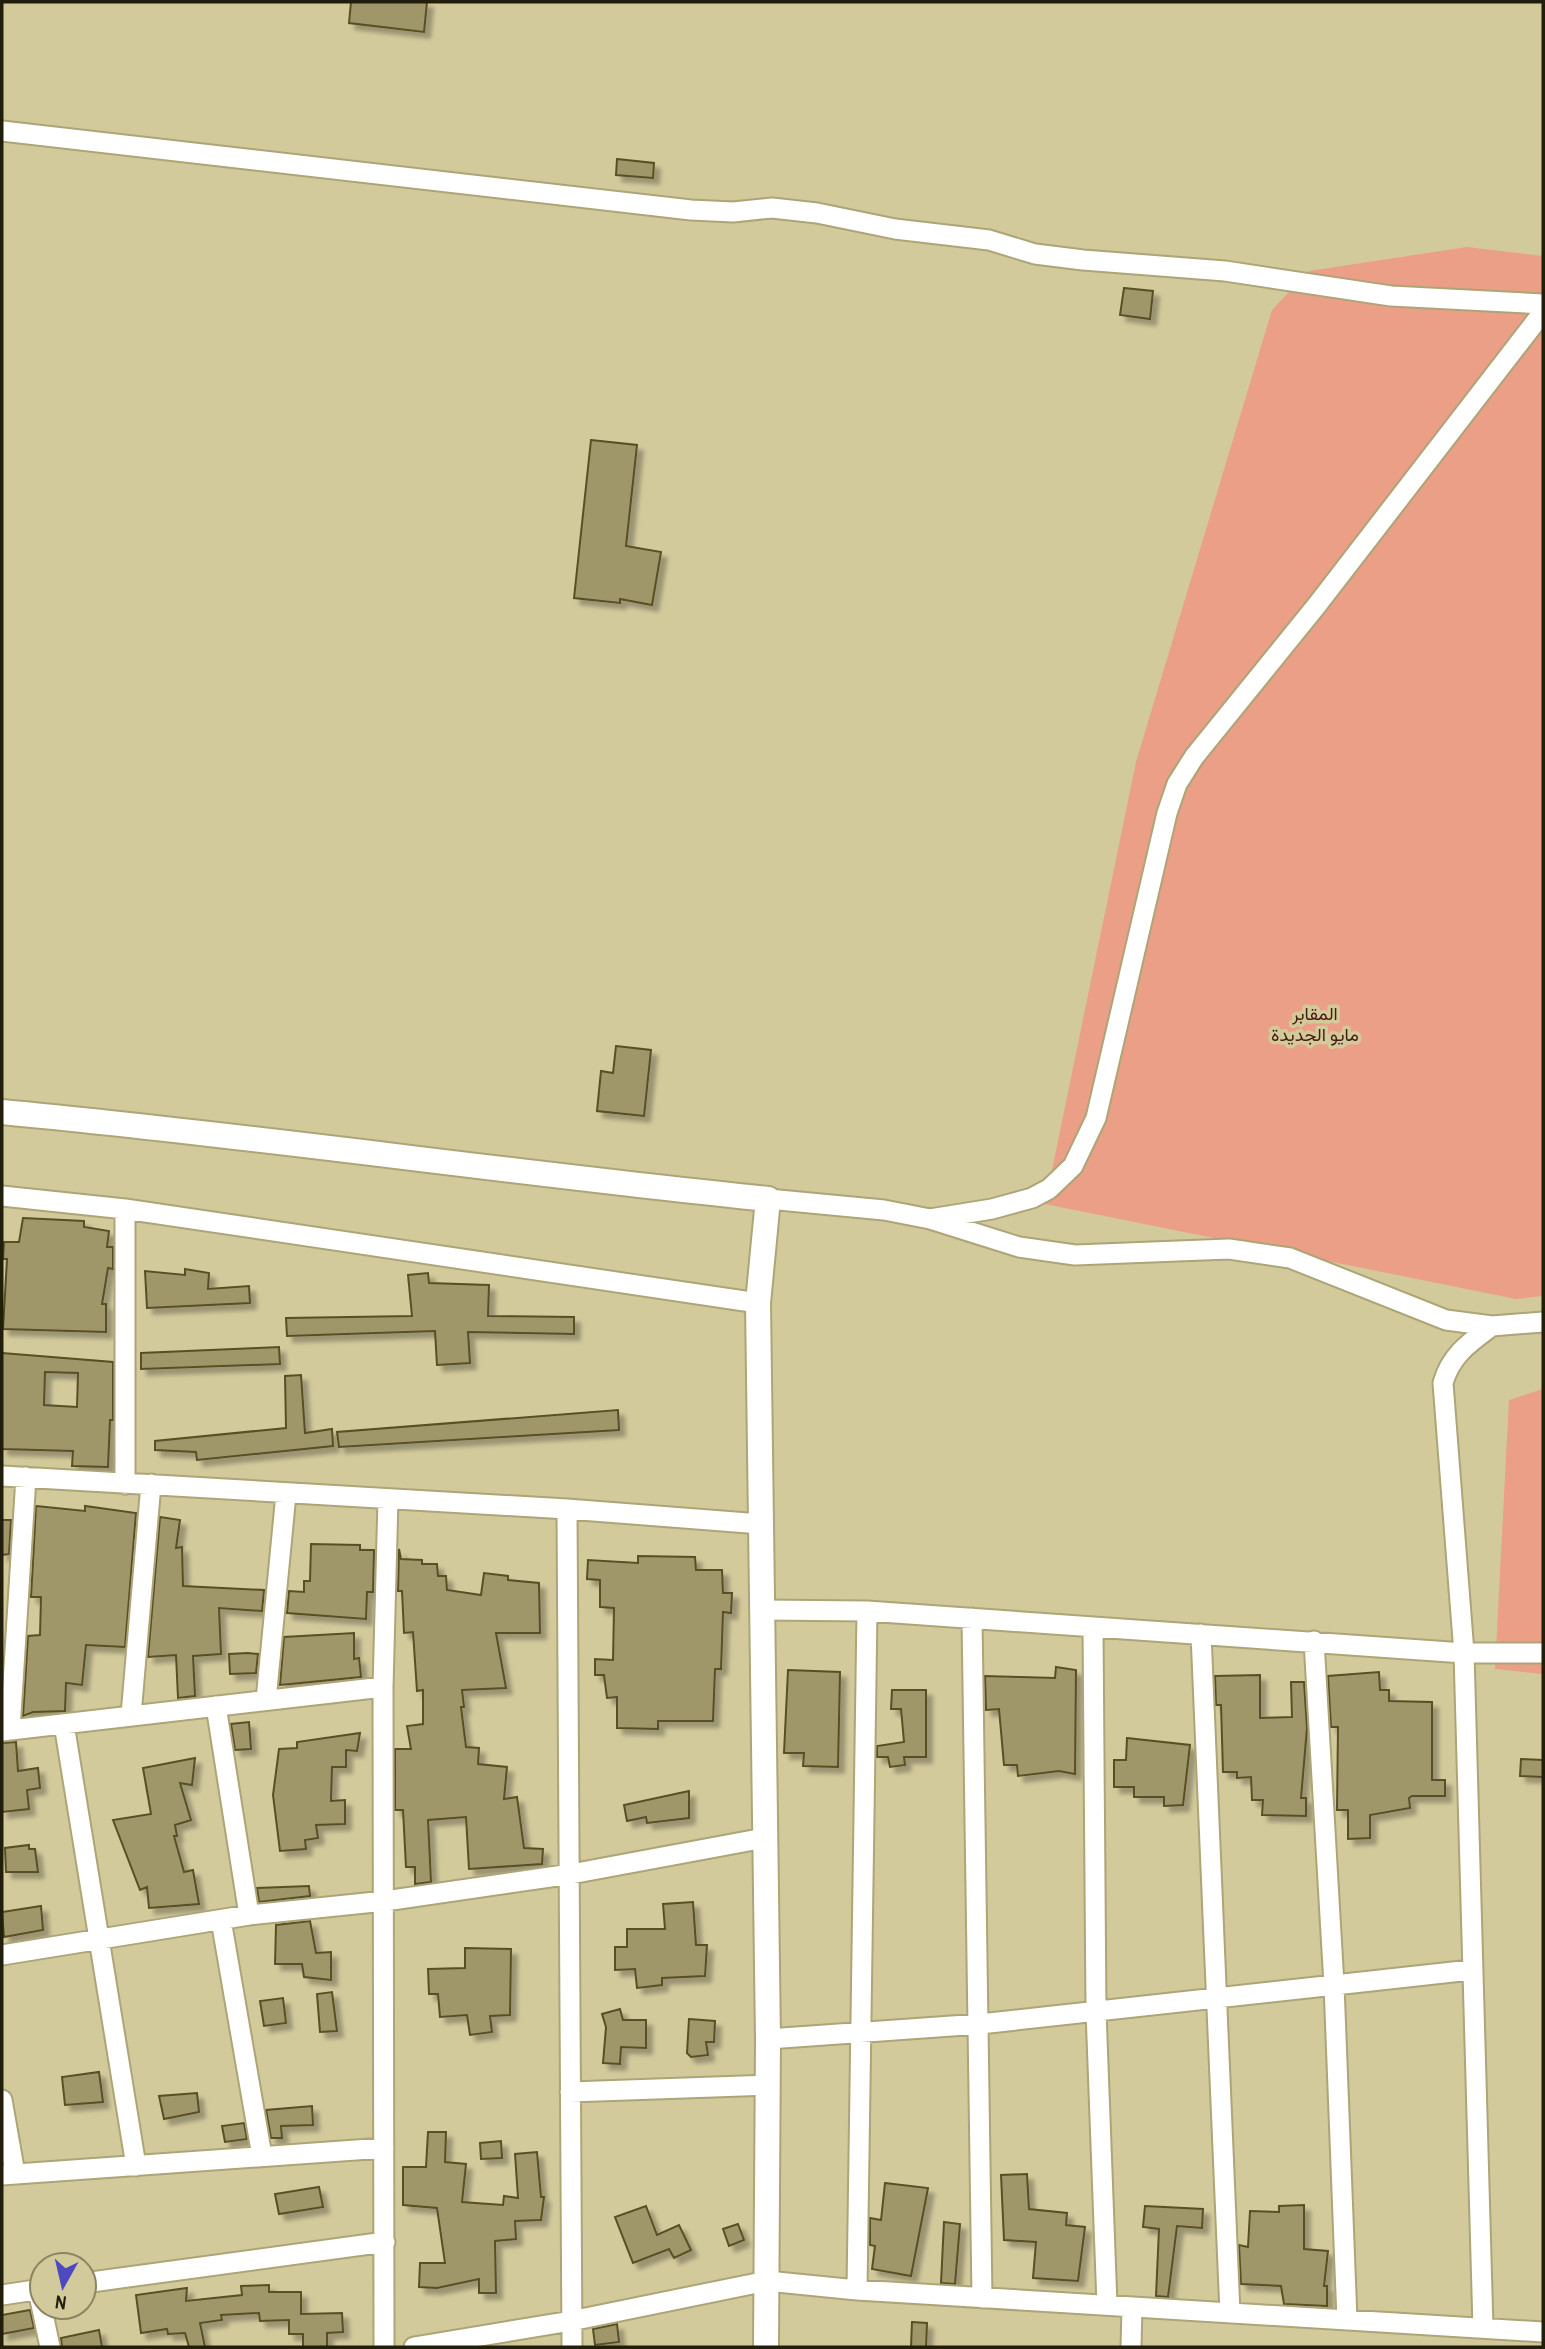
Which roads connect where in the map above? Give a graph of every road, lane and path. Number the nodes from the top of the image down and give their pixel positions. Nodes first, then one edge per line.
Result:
1 (2, 131) edge
2 (1543, 304) edge
3 (1543, 313) edge
4 (2, 1112) edge
5 (2, 1196) edge
6 (768, 1199) junction
7 (125, 1209) junction
8 (930, 1219) junction
9 (758, 1303) junction
10 (1543, 1322) edge
11 (1492, 1326) junction
12 (2, 1476) edge
13 (26, 1478) junction
14 (125, 1483) junction
15 (151, 1485) junction
16 (286, 1494) junction
17 (388, 1499) junction
18 (567, 1509) junction
19 (761, 1524) junction
20 (761, 1610) junction
21 (867, 1611) junction
22 (972, 1618) junction
23 (1093, 1627) junction
24 (1201, 1634) junction
25 (1314, 1641) junction
26 (1464, 1653) junction
27 (1543, 1653) edge
28 (383, 1687) junction
29 (266, 1700) junction
30 (216, 1706) junction
31 (131, 1715) junction
32 (64, 1724) junction
33 (6, 1730) edge
34 (764, 1838) junction
35 (571, 1874) junction
36 (385, 1901) junction
37 (249, 1915) junction
38 (221, 1920) junction
39 (99, 1938) junction
40 (2, 1955) edge
41 (1471, 1970) junction
42 (1334, 1985) junction
43 (1214, 1998) junction
44 (1096, 2011) junction
45 (980, 2024) junction
46 (858, 2034) junction
47 (768, 2039) junction
48 (768, 2085) junction
49 (570, 2092) junction
50 (2, 2100) edge
51 (384, 2148) junction
52 (262, 2156) junction
53 (136, 2166) junction
54 (8, 2174) edge
55 (385, 2242) junction
56 (98, 2281) edge
57 (767, 2281) junction
58 (857, 2290) junction
59 (28, 2291) edge
60 (2, 2295) edge
61 (982, 2298) junction
62 (1107, 2305) junction
63 (1132, 2307) junction
64 (1230, 2313) junction
65 (1347, 2320) junction
66 (46, 2321) edge
67 (572, 2321) junction
68 (1483, 2328) junction
69 (1543, 2332) edge
70 (50, 2347) edge
71 (384, 2347) edge
72 (415, 2347) edge
73 (572, 2347) edge
74 (766, 2347) edge
75 (1131, 2347) edge

1 - 2 street
3 - 8 street
4 - 6 street
5 - 7 street
6 - 8 street
6 - 9 street
7 - 9 street
7 - 14 street
8 - 11 street
9 - 19 street
10 - 11 street
11 - 26 street
12 - 13 street
13 - 14 street
13 - 33 street
14 - 15 street
15 - 16 street
15 - 31 street
16 - 17 street
16 - 29 street
17 - 18 street
17 - 28 street
18 - 19 street
18 - 35 street
19 - 20 street
20 - 21 street
20 - 34 street
21 - 22 street
21 - 46 street
22 - 23 street
22 - 45 street
23 - 24 street
23 - 44 street
24 - 25 street
24 - 43 street
25 - 26 street
25 - 42 street
26 - 27 street
26 - 41 street
28 - 29 street
28 - 36 street
29 - 30 street
30 - 31 street
30 - 37 street
31 - 32 street
32 - 33 street
32 - 39 street
34 - 35 street
34 - 47 street
35 - 36 street
35 - 49 street
36 - 37 street
36 - 51 street
37 - 38 street
38 - 39 street
38 - 52 street
39 - 40 street
39 - 53 street
41 - 42 street
41 - 68 street
42 - 43 street
42 - 65 street
43 - 44 street
43 - 64 street
44 - 45 street
44 - 62 street
45 - 46 street
45 - 61 street
46 - 47 street
46 - 58 street
47 - 48 street
48 - 49 street
48 - 57 street
49 - 67 street
50 - 54 street
51 - 52 street
51 - 55 street
52 - 53 street
53 - 54 street
55 - 56 street
55 - 71 street
57 - 58 street
57 - 67 street
57 - 74 street
58 - 61 street
59 - 60 street
61 - 62 street
62 - 63 street
63 - 64 street
63 - 75 street
64 - 65 street
65 - 68 street
66 - 70 street
67 - 72 street
67 - 73 street
68 - 69 street

